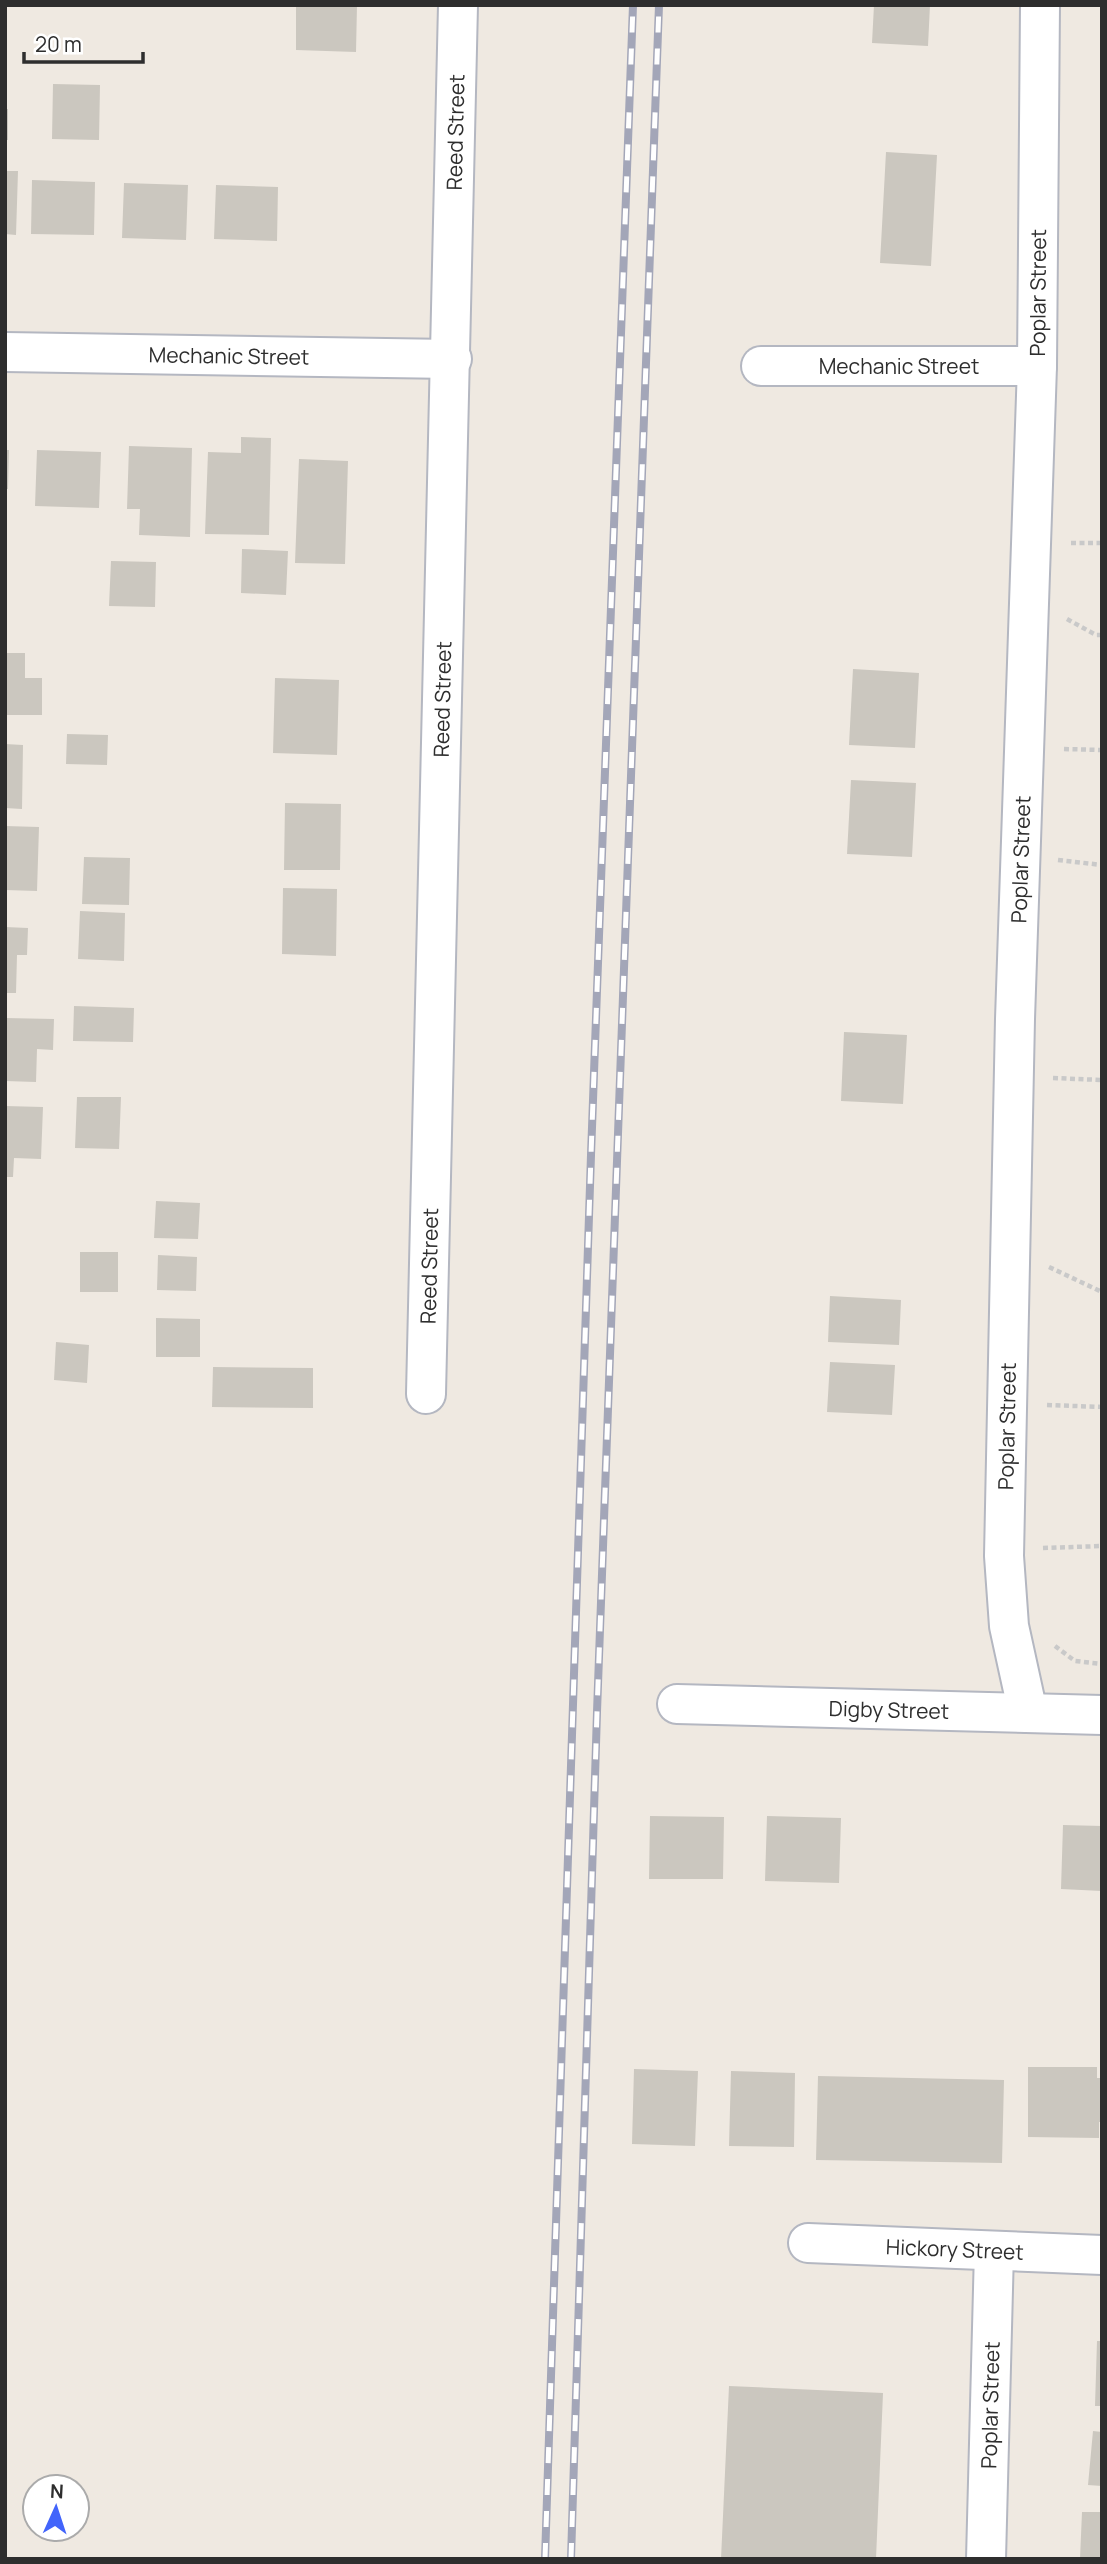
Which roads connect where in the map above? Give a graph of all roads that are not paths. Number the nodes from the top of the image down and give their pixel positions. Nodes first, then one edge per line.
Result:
1 (458, 5) edge
2 (1040, 5) edge
3 (5, 352) edge
4 (452, 359) junction
5 (761, 366) dead end
6 (1037, 366) junction
7 (426, 1394) dead end
8 (677, 1704) dead end
9 (1028, 1713) junction
10 (1102, 1715) edge
11 (808, 2243) dead end
12 (994, 2251) junction
13 (1102, 2255) edge
14 (986, 2559) edge

1 - 4 street, Reed Street
2 - 6 street, Poplar Street
3 - 4 street, Mechanic Street
4 - 7 street, Reed Street
5 - 6 street, Mechanic Street
6 - 9 street, Poplar Street
8 - 9 street, Digby Street
9 - 10 street, Digby Street
11 - 12 street, Hickory Street
12 - 13 street, Hickory Street
12 - 14 street, Poplar Street

